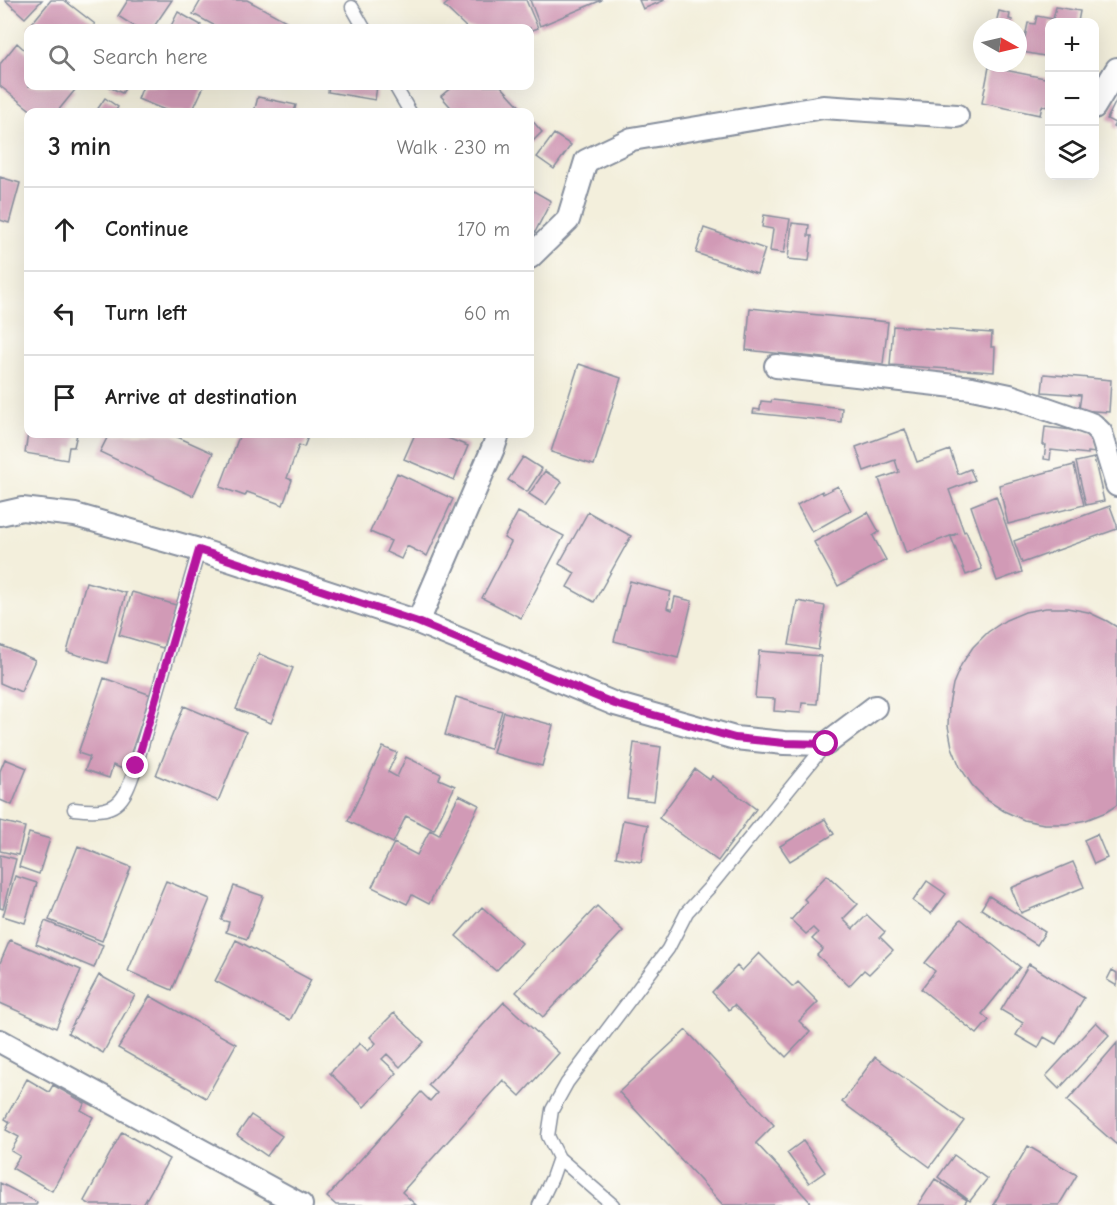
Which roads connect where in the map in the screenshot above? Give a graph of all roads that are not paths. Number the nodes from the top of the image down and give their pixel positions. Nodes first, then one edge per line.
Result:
1 (352, 8) dead end
2 (362, 24) edge
3 (1117, 69) edge
4 (398, 90) edge
5 (1099, 100) edge
6 (408, 108) edge
7 (957, 116) dead end
8 (534, 253) edge
9 (776, 366) dead end
10 (497, 438) edge
11 (1117, 485) edge
12 (0, 514) edge
13 (199, 550) junction
14 (418, 622) junction
15 (875, 707) dead end
16 (826, 744) junction
17 (74, 808) dead end
18 (0, 1041) edge
19 (559, 1158) junction
20 (301, 1205) edge
21 (539, 1205) edge
22 (613, 1205) edge

1 - 2 lane
3 - 5 street
4 - 6 lane
7 - 8 street
9 - 11 street
10 - 14 street
12 - 13 street
13 - 14 street
13 - 17 lane
14 - 16 street
15 - 16 street
16 - 19 lane
18 - 20 street
19 - 21 lane
19 - 22 lane

